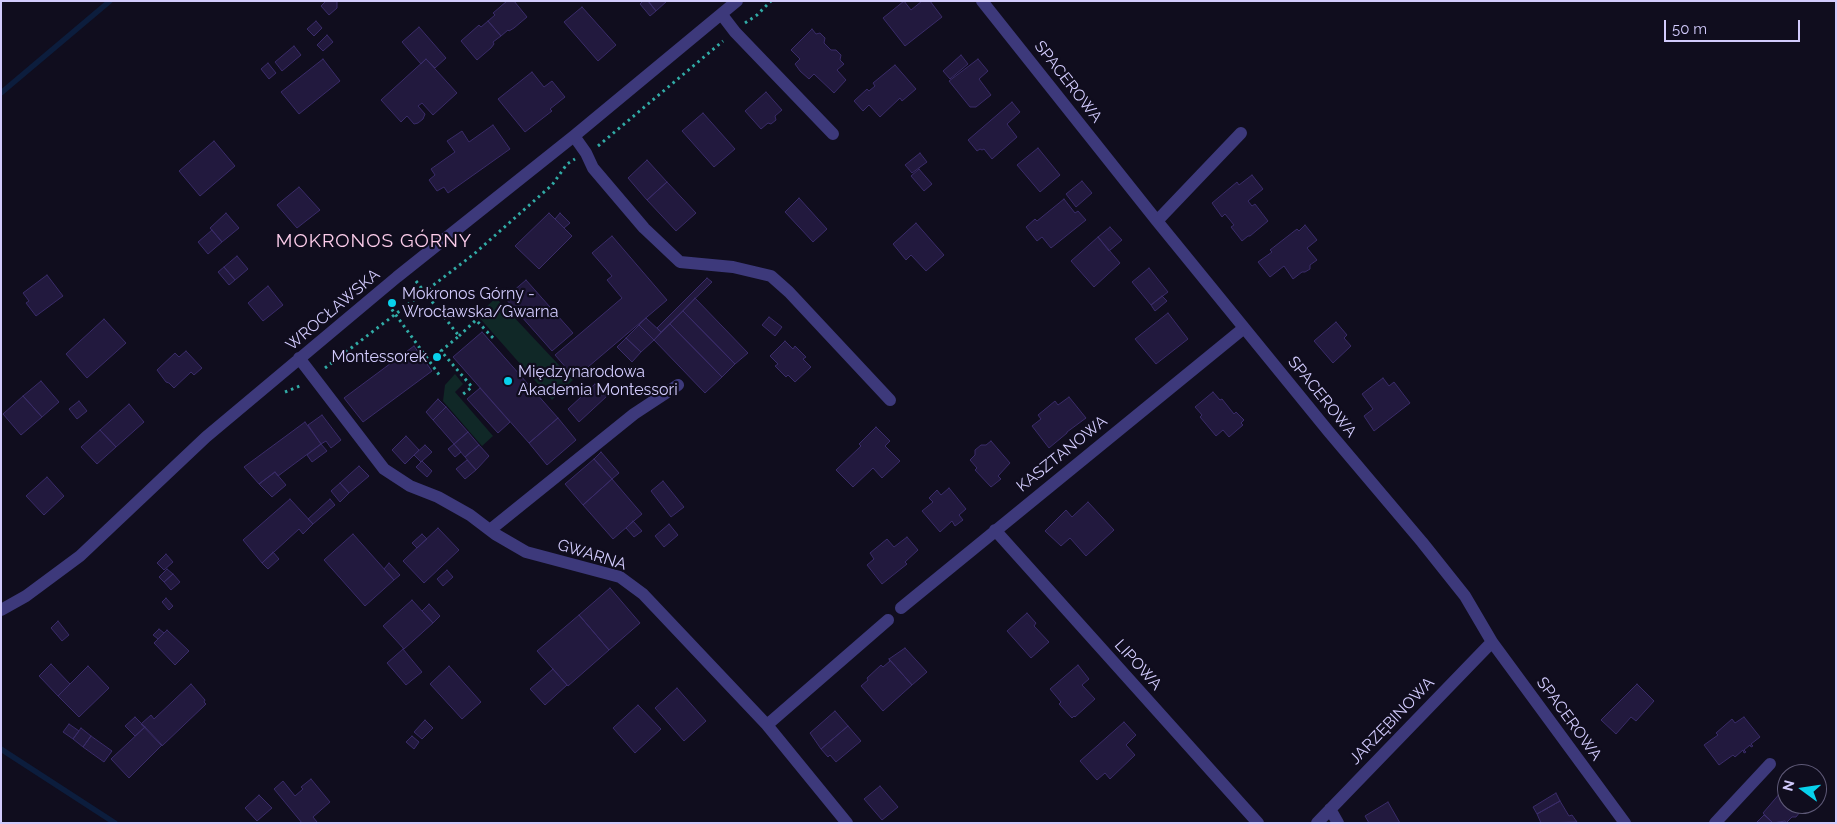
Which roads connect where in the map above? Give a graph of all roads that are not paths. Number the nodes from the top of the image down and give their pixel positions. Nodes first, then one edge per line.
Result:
1 (737, 1) edge
2 (982, 1) edge
3 (722, 15) junction
4 (1241, 133) dead end
5 (833, 134) dead end
6 (574, 136) junction
7 (1157, 221) junction
8 (1244, 328) junction
9 (299, 358) junction
10 (678, 385) dead end
11 (890, 400) dead end
12 (490, 530) junction
13 (995, 530) junction
14 (901, 608) dead end
15 (1, 610) edge
16 (888, 620) dead end
17 (1492, 642) junction
18 (767, 725) junction
19 (1770, 764) dead end
20 (1330, 809) junction
21 (847, 823) edge
22 (1258, 823) edge
23 (1317, 823) edge
24 (1338, 823) edge
25 (1625, 823) edge
26 (1715, 823) edge

1 - 3 street, WROCŁAWSKA
2 - 7 street, SPACEROWA
3 - 5 street
3 - 6 street, WROCŁAWSKA
4 - 7 street
6 - 9 street, WROCŁAWSKA
6 - 11 street
7 - 8 street, SPACEROWA
8 - 13 street, KASZTANOWA
8 - 17 street, SPACEROWA
9 - 12 street, GWARNA
9 - 15 street, WROCŁAWSKA
10 - 12 street
12 - 18 street, GWARNA
13 - 14 street, KASZTANOWA
13 - 22 street, LIPOWA
16 - 18 street
17 - 20 street, JARZĘBINOWA
17 - 25 street, SPACEROWA
18 - 21 street, GWARNA
19 - 26 street
20 - 23 street, JARZĘBINOWA
20 - 24 street

